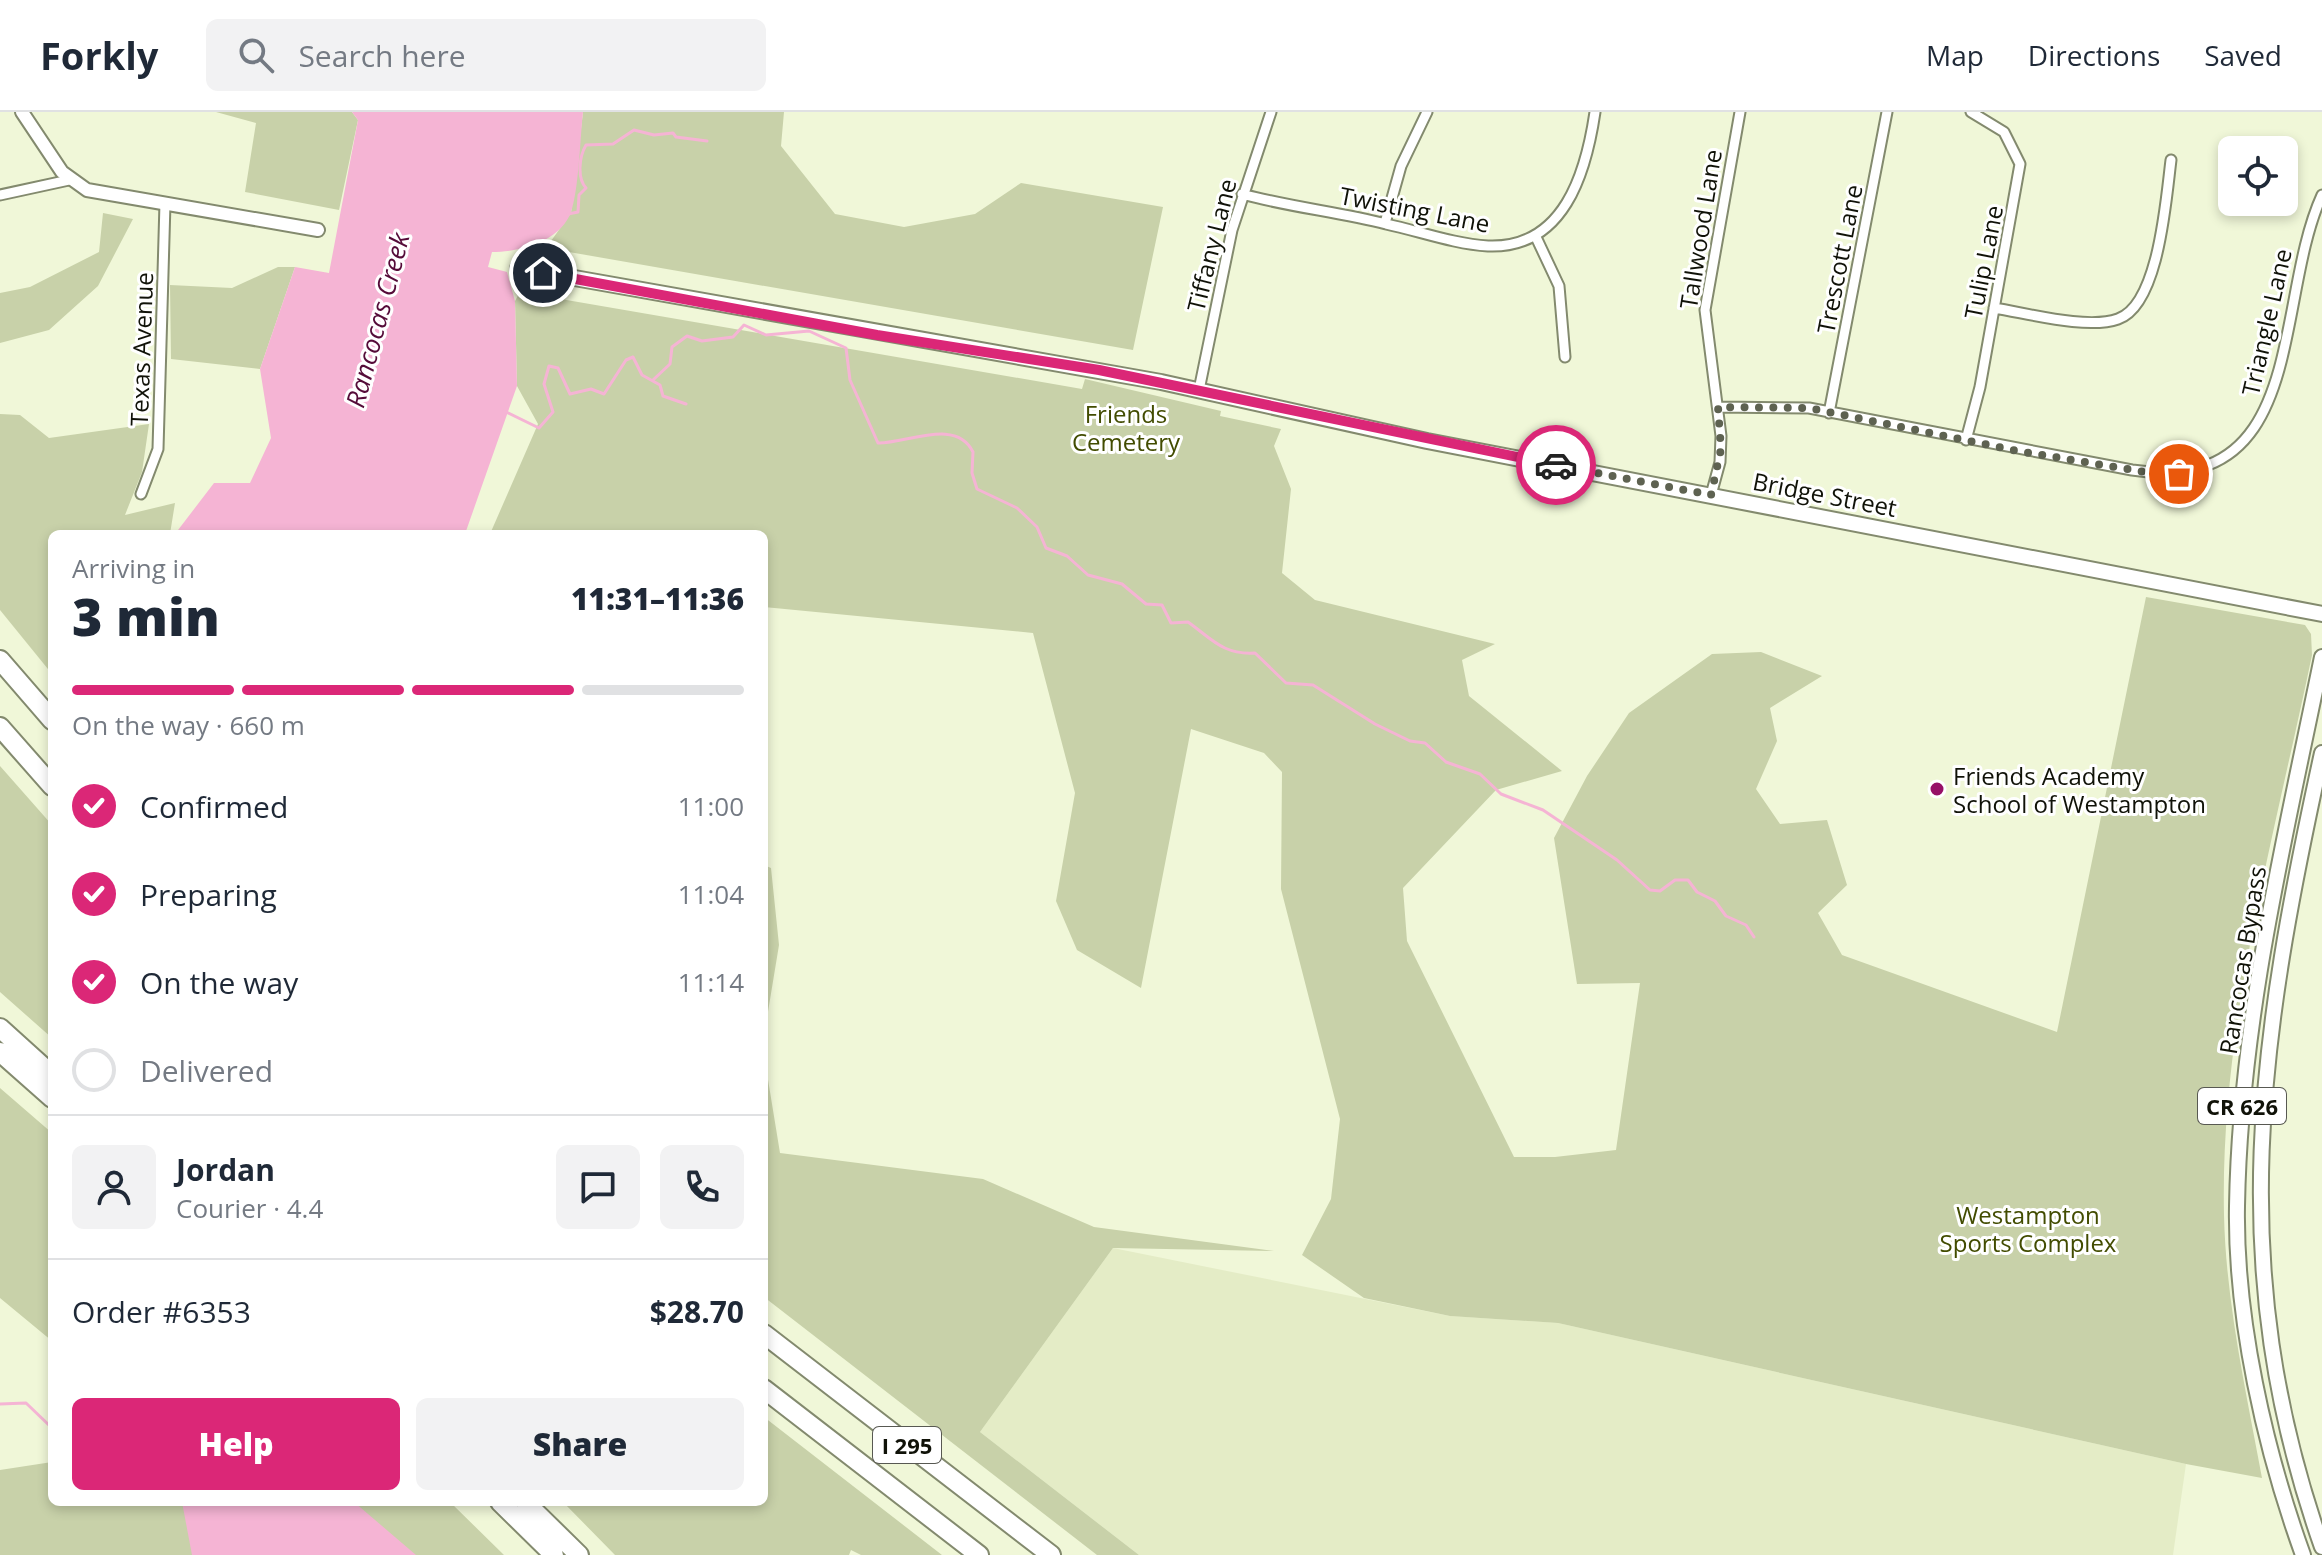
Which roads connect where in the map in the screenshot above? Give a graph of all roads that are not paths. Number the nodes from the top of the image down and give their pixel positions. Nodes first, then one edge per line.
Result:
1 (22, 112) edge
2 (1271, 112) edge
3 (1427, 112) edge
4 (1595, 112) edge
5 (1740, 112) edge
6 (1887, 112) edge
7 (1971, 112) edge
8 (2171, 160) dead end
9 (69, 180) junction
10 (1242, 194) junction
11 (0, 195) edge
12 (2322, 195) edge
13 (165, 203) junction
14 (1385, 223) junction
15 (318, 230) dead end
16 (1535, 235) junction
17 (518, 268) dead end
18 (1994, 308) junction
19 (1565, 357) dead end
20 (1199, 390) junction
21 (1718, 407) junction
22 (1829, 413) junction
23 (1966, 440) junction
24 (141, 494) dead end
25 (1711, 495) junction
26 (2322, 614) edge
27 (2322, 657) edge
28 (0, 660) edge
29 (48, 715) edge
30 (0, 727) edge
31 (2322, 753) edge
32 (48, 781) edge
33 (0, 1028) edge
34 (0, 1052) edge
35 (48, 1071) edge
36 (48, 1094) edge
37 (768, 1337) edge
38 (768, 1392) edge
39 (504, 1506) edge
40 (529, 1506) edge
41 (2322, 1547) edge
42 (554, 1555) edge
43 (579, 1555) edge
44 (979, 1555) edge
45 (1051, 1555) edge
46 (2303, 1555) edge

1 - 9 street
2 - 10 street, Tiffany Lane
3 - 14 street
4 - 16 street, Twisting Lane
5 - 21 street, Tallwood Lane
6 - 22 street, Trescott Lane
7 - 18 street, Tulip Lane
8 - 18 street
9 - 11 street
9 - 13 street
10 - 14 street, Twisting Lane
10 - 20 street, Tiffany Lane
12 - 23 street, Triangle Lane
13 - 15 street
13 - 24 street, Texas Avenue
14 - 16 street, Twisting Lane
16 - 19 street
17 - 20 main road, Bridge Street
18 - 23 street, Tulip Lane
20 - 25 main road, Bridge Street
21 - 22 street, Triangle Lane
21 - 25 street, Tallwood Lane
22 - 23 street, Triangle Lane
25 - 26 main road, Bridge Street
27 - 46 main road, Rancocas Bypass / CR 626
28 - 29 highway
30 - 32 highway
31 - 41 main road, Rancocas Bypass / CR 626
33 - 35 highway
34 - 36 highway
37 - 45 highway, I 295
38 - 44 highway, I 295
39 - 42 highway
40 - 43 highway

